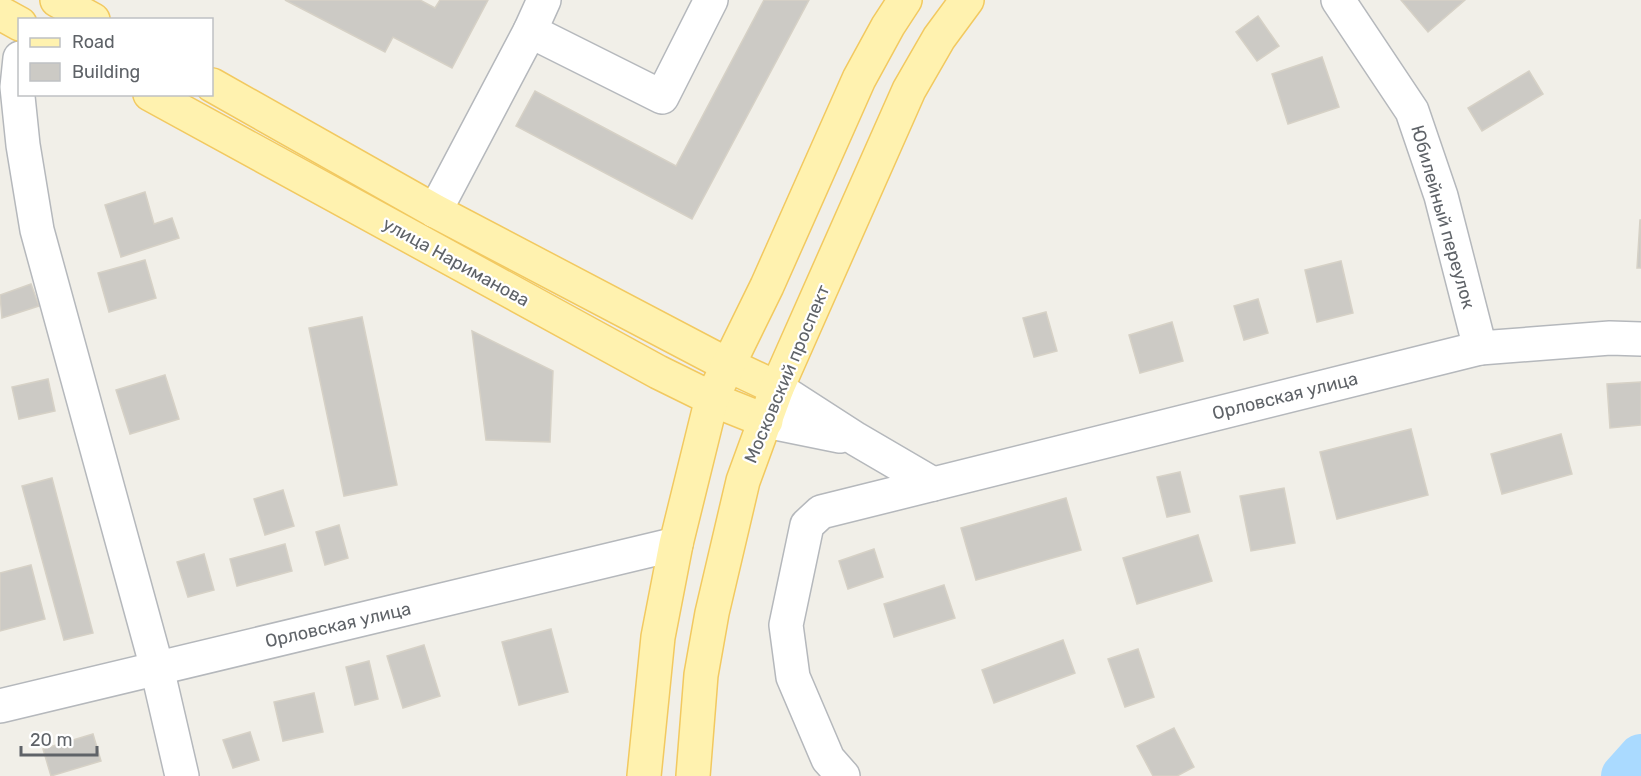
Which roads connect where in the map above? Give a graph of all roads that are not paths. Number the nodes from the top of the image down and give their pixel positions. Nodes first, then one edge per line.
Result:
1 (57, 0) edge
2 (544, 0) edge
3 (711, 0) edge
4 (905, 0) edge
5 (967, 0) edge
6 (1338, 0) edge
7 (0, 13) edge
8 (89, 18) edge
9 (18, 23) edge
10 (530, 30) junction
11 (18, 77) edge
12 (213, 86) edge
13 (154, 96) edge
14 (435, 211) junction
15 (1641, 339) edge
16 (1480, 348) junction
17 (728, 365) junction
18 (777, 388) junction
19 (712, 398) junction
20 (766, 421) junction
21 (856, 439) junction
22 (933, 484) junction
23 (676, 544) junction
24 (157, 668) junction
25 (0, 706) edge
26 (182, 776) edge
27 (644, 776) edge
28 (693, 776) edge
29 (843, 776) edge

1 - 8 main road
2 - 10 street
3 - 10 street
4 - 17 main road
5 - 18 main road, Московский проспект
6 - 16 street, Юбилейный переулок
7 - 9 main road
10 - 14 street
11 - 24 street
12 - 14 main road, улица Нариманова
13 - 19 main road, улица Нариманова
14 - 17 main road, улица Нариманова
15 - 16 street, Орловская улица
16 - 22 street, Орловская улица
17 - 18 main road, улица Нариманова
17 - 19 main road
18 - 20 main road, Московский проспект
18 - 21 street
19 - 20 main road, улица Нариманова
19 - 23 main road
20 - 21 street
20 - 28 main road, Московский проспект
21 - 22 street
22 - 29 street, Орловская улица
23 - 24 street, Орловская улица
23 - 27 main road
24 - 25 street, Орловская улица
24 - 26 street

